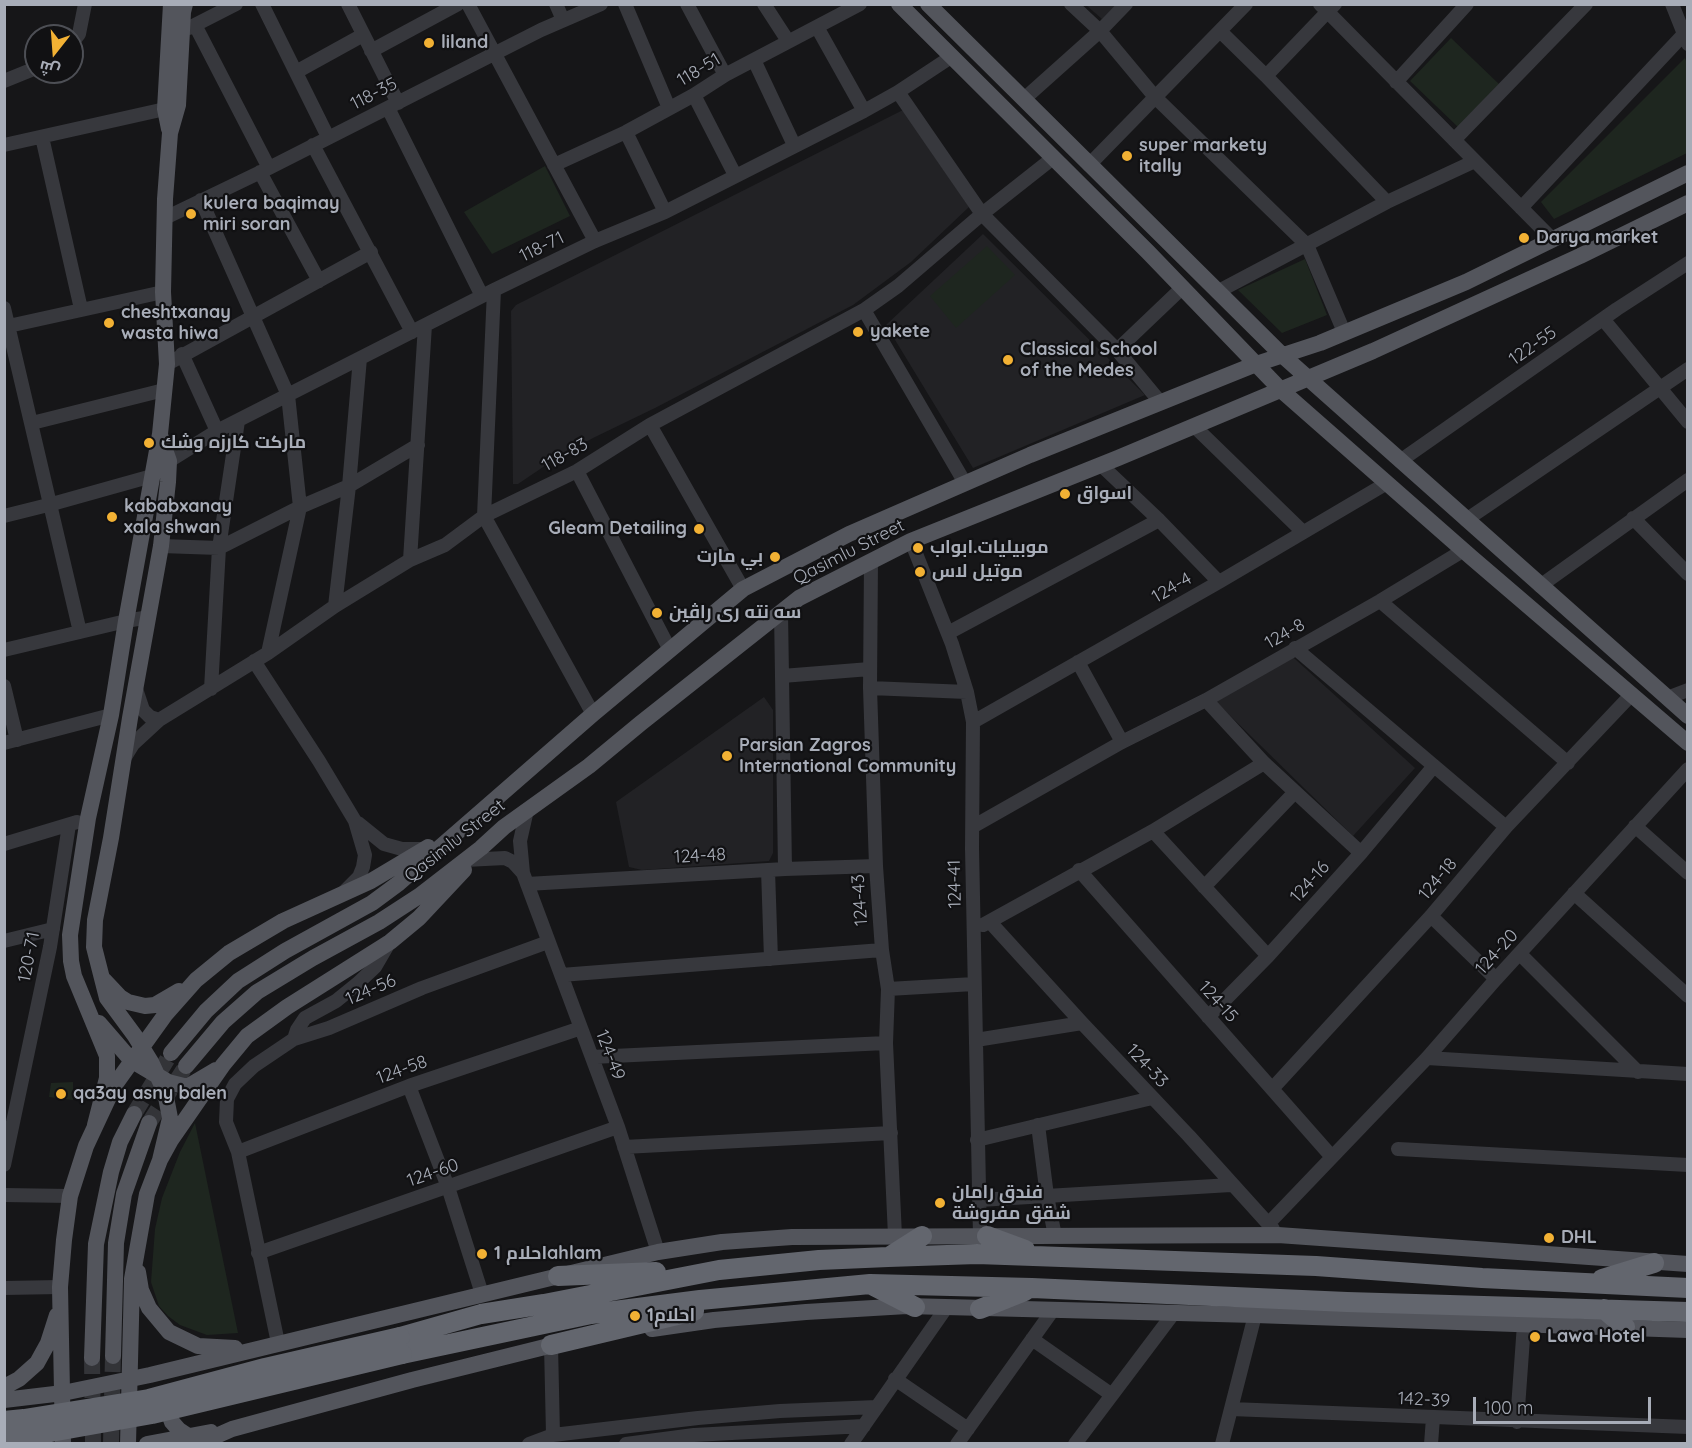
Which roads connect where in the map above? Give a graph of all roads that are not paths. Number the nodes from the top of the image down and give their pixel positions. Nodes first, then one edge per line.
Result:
1 (85, 4) edge
2 (171, 4) edge
3 (185, 4) edge
4 (236, 4) edge
5 (262, 4) edge
6 (348, 4) edge
7 (458, 4) edge
8 (468, 4) edge
9 (556, 4) edge
10 (601, 4) edge
11 (625, 4) edge
12 (687, 4) edge
13 (764, 4) edge
14 (860, 4) edge
15 (899, 4) edge
16 (928, 4) edge
17 (1071, 4) edge
18 (1126, 4) edge
19 (1246, 4) edge
20 (1467, 4) edge
21 (1586, 4) edge
22 (1672, 4) edge
23 (1327, 7) edge
24 (563, 20) junction
25 (81, 24) edge
26 (817, 27) junction
27 (1220, 31) junction
28 (1100, 32) junction
29 (363, 35) junction
30 (1686, 39) edge
31 (788, 41) junction
32 (371, 51) junction
33 (496, 54) junction
34 (951, 57) junction
35 (754, 60) junction
36 (296, 72) junction
37 (24, 73) edge
38 (725, 75) junction
39 (1266, 76) junction
40 (4, 81) edge
41 (1396, 82) junction
42 (898, 92) junction
43 (694, 95) junction
44 (1155, 97) junction
45 (1024, 99) junction
46 (393, 105) junction
47 (669, 108) junction
48 (165, 109) junction
49 (864, 111) junction
50 (626, 132) junction
51 (170, 133) junction
52 (42, 137) junction
53 (328, 137) junction
54 (1454, 140) junction
55 (4, 145) edge
56 (313, 145) junction
57 (794, 145) junction
58 (1053, 158) junction
59 (1475, 161) junction
60 (554, 165) junction
61 (1089, 165) junction
62 (264, 170) junction
63 (1688, 172) edge
64 (735, 175) junction
65 (201, 200) junction
66 (1387, 202) junction
67 (1688, 203) edge
68 (1521, 208) junction
69 (665, 212) junction
70 (982, 214) junction
71 (165, 218) junction
72 (1162, 237) junction
73 (1552, 239) junction
74 (595, 242) junction
75 (1307, 245) junction
76 (371, 252) junction
77 (1148, 252) junction
78 (1688, 263) edge
79 (319, 281) junction
80 (1182, 288) junction
81 (163, 292) junction
82 (1217, 292) junction
83 (488, 293) junction
84 (4, 308) edge
85 (81, 309) junction
86 (864, 310) junction
87 (253, 317) junction
88 (1603, 319) junction
89 (425, 325) junction
90 (7, 326) edge
91 (412, 332) junction
92 (1344, 332) junction
93 (1117, 350) junction
94 (182, 354) junction
95 (1282, 356) junction
96 (360, 358) junction
97 (166, 364) junction
98 (1256, 364) junction
99 (1688, 369) edge
100 (1306, 378) junction
101 (1659, 387) junction
102 (164, 390) junction
103 (1281, 390) junction
104 (288, 395) junction
105 (1161, 403) junction
106 (238, 421) junction
107 (1688, 422) edge
108 (32, 423) junction
109 (650, 425) junction
110 (1195, 427) junction
111 (217, 431) junction
112 (160, 434) junction
113 (418, 445) junction
114 (169, 461) junction
115 (1400, 461) junction
116 (1101, 465) junction
117 (577, 471) junction
118 (152, 476) junction
119 (1688, 480) edge
120 (965, 483) junction
121 (1387, 483) junction
122 (349, 486) junction
123 (52, 504) junction
124 (300, 507) junction
125 (4, 516) edge
126 (484, 516) junction
127 (1633, 518) junction
128 (1160, 520) junction
129 (1466, 520) junction
130 (1303, 532) junction
131 (911, 541) junction
132 (161, 546) junction
133 (219, 548) junction
134 (1464, 550) junction
135 (410, 560) junction
136 (871, 561) junction
137 (1688, 574) edge
138 (1219, 582) junction
139 (1540, 586) junction
140 (743, 589) junction
141 (1380, 601) junction
142 (335, 606) junction
143 (781, 612) junction
144 (149, 617) junction
145 (126, 621) junction
146 (80, 632) junction
147 (948, 633) junction
148 (1295, 648) junction
149 (4, 650) edge
150 (670, 650) junction
151 (268, 653) junction
152 (254, 661) junction
153 (1078, 662) junction
154 (870, 669) junction
155 (782, 676) junction
156 (4, 686) edge
157 (870, 688) junction
158 (136, 689) junction
159 (211, 689) junction
160 (1688, 690) edge
161 (967, 692) junction
162 (1632, 694) junction
163 (1667, 698) junction
164 (1206, 700) junction
165 (593, 714) junction
166 (111, 716) junction
167 (1688, 716) edge
168 (159, 720) junction
169 (973, 722) junction
170 (1684, 733) edge
171 (11, 741) edge
172 (1122, 742) junction
173 (123, 761) junction
174 (1264, 763) junction
175 (1568, 763) junction
176 (1434, 766) junction
177 (1688, 769) edge
178 (96, 782) junction
179 (120, 788) junction
180 (1295, 792) junction
181 (527, 810) junction
182 (88, 818) junction
183 (475, 818) junction
184 (355, 821) junction
185 (69, 825) junction
186 (974, 826) junction
187 (1635, 826) junction
188 (1506, 827) junction
189 (1152, 831) junction
190 (4, 844) edge
191 (425, 849) junction
192 (1361, 853) junction
193 (473, 856) junction
194 (876, 866) junction
195 (785, 869) junction
196 (768, 870) junction
197 (1079, 870) junction
198 (1688, 873) edge
199 (525, 878) junction
200 (1204, 887) junction
201 (1574, 893) junction
202 (339, 896) junction
203 (1431, 916) junction
204 (990, 922) junction
205 (53, 928) junction
206 (974, 931) junction
207 (4, 941) edge
208 (390, 942) junction
209 (548, 942) junction
210 (882, 950) junction
211 (1520, 954) junction
212 (1268, 956) junction
213 (771, 959) junction
214 (99, 975) junction
215 (561, 975) junction
216 (196, 980) junction
217 (1496, 980) junction
218 (974, 984) junction
219 (888, 989) junction
220 (1688, 996) edge
221 (90, 1013) junction
222 (1208, 1017) junction
223 (1082, 1023) junction
224 (581, 1028) junction
225 (294, 1039) junction
226 (976, 1040) junction
227 (885, 1043) junction
228 (136, 1053) junction
229 (171, 1053) tunnel mouth
230 (592, 1057) junction
231 (1427, 1058) junction
232 (223, 1065) junction
233 (186, 1066) tunnel mouth
234 (1638, 1072) junction
235 (1688, 1074) edge
236 (159, 1078) junction
237 (409, 1086) junction
238 (1272, 1089) junction
239 (1152, 1098) junction
240 (134, 1114) tunnel mouth
241 (149, 1123) tunnel mouth
242 (95, 1125) junction
243 (1038, 1125) junction
244 (618, 1127) junction
245 (891, 1133) junction
246 (977, 1140) junction
247 (624, 1147) junction
248 (1398, 1149) dead end
249 (238, 1152) junction
250 (1332, 1157) junction
251 (160, 1160) junction
252 (4, 1165) edge
253 (1688, 1165) edge
254 (1231, 1185) junction
255 (448, 1187) junction
256 (4, 1195) edge
257 (70, 1196) junction
258 (1047, 1196) junction
259 (979, 1200) junction
260 (1273, 1229) junction
261 (895, 1236) junction
262 (922, 1236) junction
263 (983, 1236) junction
264 (1055, 1236) junction
265 (657, 1252) junction
266 (258, 1253) junction
267 (888, 1257) junction
268 (1041, 1257) junction
269 (135, 1258) junction
270 (1654, 1263) junction
271 (1688, 1264) edge
272 (1316, 1266) junction
273 (1349, 1268) junction
274 (719, 1270) junction
275 (558, 1276) junction
276 (1590, 1282) junction
277 (870, 1284) junction
278 (1032, 1287) junction
279 (4, 1288) edge
280 (1688, 1288) edge
281 (771, 1293) junction
282 (482, 1294) junction
283 (60, 1295) junction
284 (1314, 1301) junction
285 (1347, 1302) junction
286 (915, 1307) junction
287 (946, 1308) junction
288 (980, 1309) junction
289 (1053, 1310) junction
290 (1604, 1310) junction
291 (1688, 1312) edge
292 (1173, 1314) junction
293 (1255, 1314) junction
294 (1524, 1323) junction
295 (1625, 1327) junction
296 (1688, 1330) edge
297 (1032, 1339) junction
298 (278, 1343) junction
299 (551, 1345) junction
300 (401, 1346) junction
301 (257, 1348) junction
302 (112, 1356) tunnel mouth
303 (92, 1358) tunnel mouth
304 (168, 1371) junction
305 (130, 1379) junction
306 (895, 1379) junction
307 (63, 1393) junction
308 (8, 1395) edge
309 (1112, 1395) junction
310 (877, 1407) junction
311 (1231, 1409) junction
312 (1433, 1418) junction
313 (4, 1421) edge
314 (1517, 1422) junction
315 (864, 1426) junction
316 (1688, 1427) edge
317 (968, 1430) junction
318 (553, 1435) junction
319 (230, 1436) edge
320 (4, 1437) edge
321 (781, 1437) edge
322 (694, 1439) edge
323 (193, 1440) edge
324 (33, 1443) edge
325 (63, 1443) edge
326 (128, 1443) edge
327 (147, 1443) edge
328 (529, 1443) edge
329 (626, 1443) edge
330 (851, 1443) edge
331 (957, 1443) edge
332 (1075, 1443) edge
333 (1221, 1443) edge
334 (1431, 1443) edge

1 - 25 street
2 - 48 main road
3 - 51 main road
4 - 62 street
5 - 36 street
6 - 29 street
7 - 32 street
8 - 33 street
9 - 24 street
10 - 24 street, 118-35
11 - 47 street
12 - 38 street
13 - 31 street
14 - 26 street, 118-51
15 - 34 main road
16 - 45 main road
17 - 28 street
18 - 28 street
19 - 27 street
20 - 41 street
21 - 54 street
22 - 30 street
23 - 39 street
23 - 41 street
24 - 33 street, 118-35
26 - 31 street, 118-51
26 - 49 street
27 - 39 street
27 - 44 street
28 - 44 street
28 - 45 street
29 - 32 street
29 - 36 street
30 - 68 street
31 - 35 street, 118-51
32 - 46 street
33 - 46 street, 118-35
33 - 60 street
34 - 42 street, 118-71
34 - 58 main road
35 - 38 street, 118-51
35 - 57 street
36 - 53 street
37 - 40 street
38 - 43 street, 118-51
39 - 66 street
41 - 54 street
42 - 49 street, 118-71
42 - 70 street
43 - 47 street, 118-51
43 - 64 street
44 - 61 street
44 - 75 street
45 - 61 main road
46 - 53 street, 118-35
46 - 83 street
47 - 50 street, 118-51
48 - 51 main road
48 - 52 street
49 - 57 street, 118-71
50 - 60 street, 118-51
50 - 69 street
51 - 71 main road
52 - 55 street
52 - 85 street
53 - 56 street, 118-35
54 - 59 street
56 - 62 street, 118-35
56 - 76 street
57 - 64 street, 118-71
58 - 70 street, 118-83
58 - 77 main road
59 - 66 street
59 - 68 street
60 - 74 street
61 - 72 main road
62 - 65 street, 118-35
62 - 79 street
63 - 73 main road, Qasimlu Street
64 - 69 street, 118-71
65 - 71 street, 118-35
65 - 87 street
66 - 75 street
67 - 100 main road, Qasimlu Street
68 - 73 street
69 - 74 street, 118-71
70 - 86 street, 118-83
70 - 93 street
71 - 81 main road
72 - 77 main road
72 - 82 main road
73 - 92 main road, Qasimlu Street
74 - 83 street, 118-71
75 - 82 street
75 - 92 street
76 - 79 street
76 - 91 street
77 - 80 main road
78 - 88 street, 122-55
79 - 87 street
80 - 93 street
80 - 98 main road
81 - 85 street
81 - 90 street
81 - 97 main road
82 - 95 main road
83 - 89 street, 118-71
83 - 126 street
84 - 90 street
85 - 90 street
86 - 109 street, 118-83
86 - 120 street
87 - 94 street
87 - 104 street
88 - 101 street
88 - 115 street, 122-55
89 - 91 street, 118-71
89 - 113 street
90 - 108 street
91 - 96 street, 118-71
92 - 95 main road, Qasimlu Street
93 - 105 street
94 - 97 street
94 - 111 street
95 - 98 main road, Qasimlu Street
95 - 100 main road
96 - 104 street, 118-71
96 - 122 street
97 - 102 main road
98 - 103 main road
98 - 105 main road, Qasimlu Street
99 - 101 street
100 - 103 main road, Qasimlu Street
100 - 115 main road
101 - 107 street
101 - 129 street
102 - 108 street
102 - 112 main road
103 - 110 main road, Qasimlu Street
103 - 121 main road
104 - 106 street, 118-71
104 - 124 street
105 - 120 main road, Qasimlu Street
106 - 111 street, 118-71
106 - 133 street
108 - 123 street
109 - 117 street, 118-83
109 - 140 street
110 - 116 main road, Qasimlu Street
110 - 130 street
111 - 114 street, 118-71
112 - 114 main road
112 - 118 main road
113 - 122 street
113 - 135 street
114 - 118 street, 118-71
114 - 132 main road
115 - 129 main road
116 - 128 street
116 - 131 main road, Qasimlu Street
117 - 126 street, 118-83
117 - 150 street
118 - 123 street
118 - 145 main road
119 - 127 street
120 - 140 main road, Qasimlu Street
121 - 130 street, 124-4
121 - 134 main road
122 - 124 street
122 - 142 street
123 - 125 street
123 - 146 street
124 - 133 street
124 - 151 street
126 - 135 street, 118-83
126 - 165 street
127 - 137 street
127 - 139 street
128 - 138 street
128 - 147 street
129 - 139 main road
130 - 138 street, 124-4
131 - 136 main road, Qasimlu Street
131 - 147 street, 124-41
132 - 133 street
132 - 144 main road
133 - 159 street
134 - 141 street, 124-8
134 - 162 main road
135 - 142 street, 118-83
136 - 143 main road, Qasimlu Street
136 - 154 street, 124-43
138 - 153 street, 124-4
139 - 163 main road
140 - 150 main road, Qasimlu Street
141 - 148 street, 124-8
141 - 175 street
142 - 151 street, 118-83
143 - 155 street
143 - 181 main road, Qasimlu Street
144 - 145 street
144 - 158 main road
145 - 146 street
145 - 166 main road
146 - 149 street
147 - 161 street, 124-41
148 - 164 street, 124-8
148 - 176 street
150 - 165 main road, Qasimlu Street
151 - 152 street, 118-83
152 - 159 street, 118-83
152 - 184 street
153 - 169 street, 124-4
153 - 172 street
154 - 155 street
154 - 157 street, 124-43
155 - 195 street
156 - 171 street
157 - 161 street
157 - 194 street, 124-43
158 - 168 street
158 - 173 main road
159 - 168 street, 118-83
160 - 163 street
161 - 169 street, 124-41
162 - 170 main road
162 - 175 street, 124-18
163 - 167 main road
164 - 172 street, 124-8
164 - 174 street
165 - 183 main road, Qasimlu Street
166 - 171 street
166 - 178 main road
168 - 173 street, 118-83
169 - 186 street, 124-41
172 - 186 street, 124-8
173 - 179 main road
174 - 180 street
174 - 189 street
175 - 188 street, 124-18
176 - 188 street
176 - 192 street, 124-16
177 - 187 street, 124-20
178 - 179 main road
178 - 182 main road
179 - 214 main road
180 - 192 street
180 - 200 street
181 - 193 main road, Qasimlu Street
181 - 199 street, 124-49
182 - 185 street
182 - 221 main road
183 - 191 main road
183 - 229 main road, Qasimlu Street
184 - 191 street
184 - 202 street
185 - 190 street
185 - 205 street, 120-71
186 - 206 street, 124-41
187 - 198 street
187 - 201 street, 124-20
188 - 203 street, 124-18
189 - 197 street
189 - 200 street
191 - 202 main road
192 - 212 street, 124-16
193 - 199 street
193 - 208 main road
193 - 233 main road, Qasimlu Street
194 - 195 street, 124-48
194 - 210 street, 124-43
195 - 196 street, 124-48
196 - 199 street, 124-48
196 - 213 street
197 - 204 street
197 - 222 street, 124-15
199 - 209 street, 124-49
200 - 212 street
201 - 211 street, 124-20
201 - 220 street
202 - 216 main road
203 - 217 street
203 - 238 street, 124-18
204 - 206 street
204 - 223 street, 124-33
205 - 207 street
205 - 252 street, 120-71
206 - 218 street, 124-41
208 - 225 street
208 - 232 main road
209 - 215 street, 124-49
209 - 225 street, 124-56
210 - 213 street
210 - 219 street, 124-43
211 - 217 street, 124-20
211 - 234 street
212 - 222 street, 124-16
213 - 215 street
214 - 216 main road
214 - 228 main road
215 - 224 street, 124-49
216 - 228 main road
217 - 231 street, 124-20
218 - 219 street
218 - 226 street, 124-41
219 - 227 street, 124-43
221 - 228 main road
221 - 242 main road
222 - 238 street, 124-15
223 - 226 street
223 - 239 street, 124-33
224 - 230 street, 124-49
224 - 237 street, 124-58
225 - 249 street, 124-56
226 - 246 street, 124-41
227 - 230 street
227 - 245 street, 124-43
228 - 236 main road
228 - 242 main road
230 - 244 street, 124-49
231 - 234 street
231 - 250 street, 124-20
232 - 236 main road
232 - 251 main road
234 - 235 street
236 - 251 main road
237 - 249 street, 124-58
237 - 255 street
238 - 250 street, 124-15
239 - 243 street
239 - 254 street, 124-33
240 - 303 main road
241 - 302 main road
242 - 257 main road
243 - 246 street
243 - 258 street
244 - 247 street, 124-49
244 - 255 street, 124-60
245 - 247 street
245 - 261 street, 124-43
246 - 259 street, 124-41
247 - 265 street, 124-49
248 - 253 street
249 - 266 street
250 - 260 street, 124-20
251 - 269 main road
254 - 258 street
254 - 260 street, 124-33
255 - 266 street, 124-60
255 - 282 street
256 - 257 street
257 - 283 main road
258 - 259 street
258 - 264 street
259 - 263 street, 124-41
260 - 264 main road
260 - 270 main road
261 - 262 main road
261 - 265 main road
262 - 263 main road
262 - 267 highway
263 - 264 main road
263 - 268 highway
265 - 275 main road
266 - 298 street
267 - 268 highway
267 - 274 highway
268 - 272 highway
269 - 301 main road
269 - 305 main road
270 - 271 main road
270 - 276 highway
272 - 273 highway
272 - 284 highway
273 - 276 highway
273 - 285 highway
274 - 275 highway
274 - 300 highway
275 - 282 main road
276 - 280 highway
277 - 278 highway
277 - 281 highway
277 - 286 highway
278 - 284 highway
278 - 288 highway
279 - 283 street
281 - 299 highway
281 - 300 highway
282 - 298 main road
283 - 307 main road
283 - 308 main road
284 - 285 highway
285 - 290 highway
286 - 287 main road
286 - 299 main road
287 - 288 main road
287 - 306 street
288 - 289 main road
289 - 292 main road
289 - 297 street
290 - 291 highway
290 - 295 highway
292 - 293 main road
292 - 309 street
293 - 294 main road
293 - 311 street
294 - 295 main road
294 - 314 street
295 - 296 main road
297 - 309 street
297 - 317 street
298 - 301 main road
299 - 318 street
299 - 319 main road
300 - 313 highway, bridge
300 - 320 highway, bridge
301 - 304 main road
304 - 305 main road
304 - 323 main road
305 - 307 main road
305 - 326 main road
306 - 310 street
306 - 317 street
307 - 308 main road
307 - 325 main road
308 - 324 main road
309 - 332 street
310 - 315 street
310 - 318 street
311 - 312 street, 142-39
311 - 333 street
312 - 314 street, 142-39
312 - 334 street
314 - 316 street, 142-39
315 - 321 street
315 - 330 street
317 - 331 street
318 - 328 street
319 - 323 main road
321 - 322 street
322 - 329 street
323 - 327 main road

